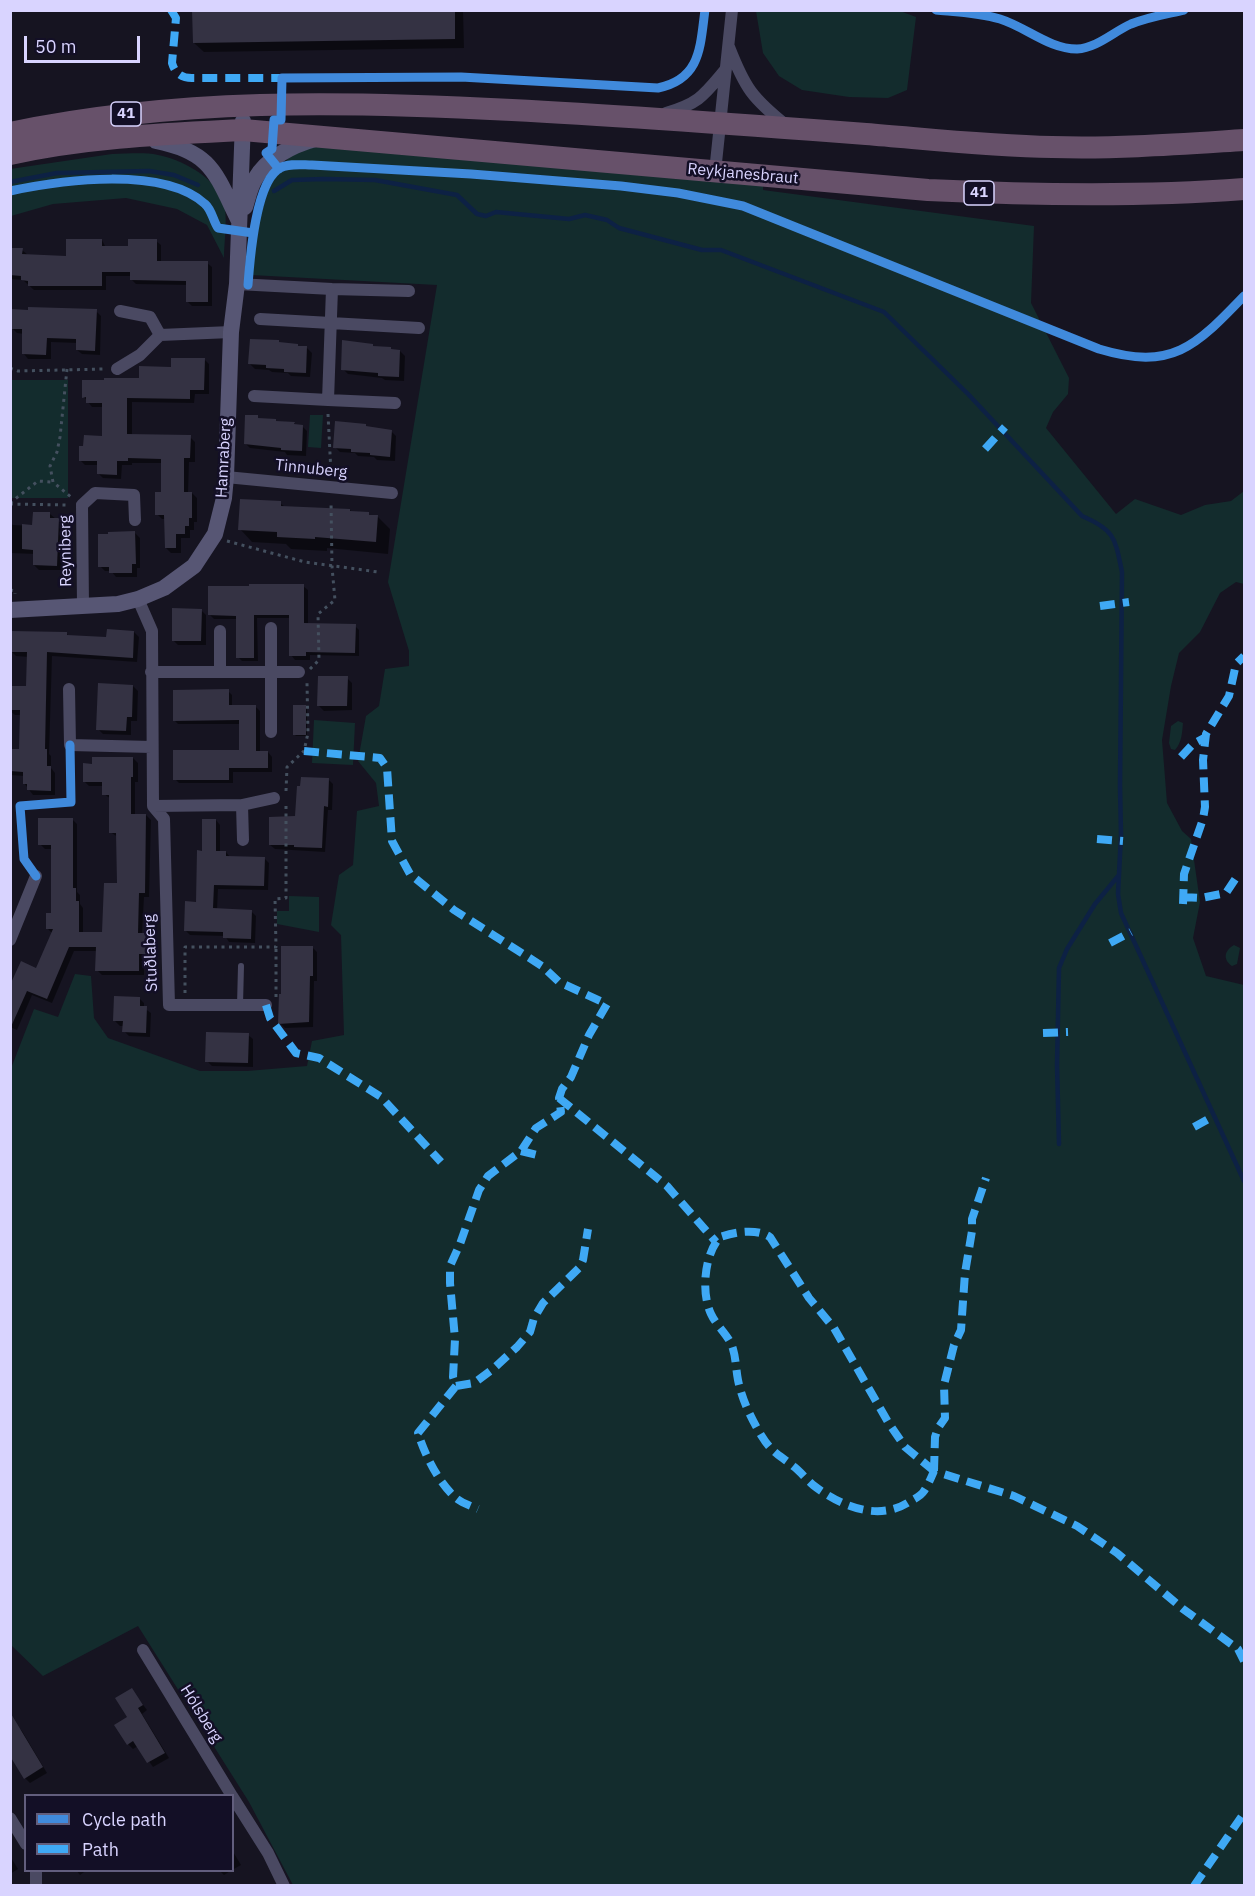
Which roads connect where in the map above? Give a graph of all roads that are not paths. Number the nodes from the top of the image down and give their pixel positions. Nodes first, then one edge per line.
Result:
1 (732, 10) edge
2 (729, 46) junction
3 (726, 69) junction
4 (243, 104) junction
5 (653, 118) junction
6 (722, 123) junction
7 (791, 128) junction
8 (243, 130) junction
9 (10, 134) edge
10 (134, 136) junction
11 (318, 138) junction
12 (1245, 140) edge
13 (10, 154) edge
14 (715, 172) junction
15 (1245, 189) edge
16 (239, 222) junction
17 (237, 284) junction
18 (332, 289) junction
19 (409, 291) dead end
20 (120, 311) dead end
21 (260, 319) dead end
22 (330, 323) junction
23 (419, 328) dead end
24 (231, 332) junction
25 (160, 335) junction
26 (117, 369) road end
27 (254, 396) dead end
28 (328, 400) junction
29 (394, 403) dead end
30 (226, 477) junction
31 (392, 493) dead end
32 (135, 520) dead end
33 (138, 599) junction
34 (83, 606) junction
35 (10, 610) edge
36 (271, 628) dead end
37 (220, 631) dead end
38 (151, 672) junction
39 (220, 672) junction
40 (271, 672) junction
41 (303, 672) road end
42 (69, 689) dead end
43 (271, 732) dead end
44 (152, 747) junction
45 (274, 798) dead end
46 (242, 805) junction
47 (153, 806) junction
48 (243, 840) dead end
49 (36, 876) dead end
50 (10, 940) edge
51 (241, 966) dead end
52 (240, 1005) junction
53 (271, 1005) road end
54 (143, 1650) dead end
55 (231, 1794) edge
56 (234, 1799) edge
57 (10, 1818) edge
58 (24, 1841) edge
59 (284, 1886) edge

1 - 2 street
2 - 3 street
2 - 7 street
3 - 5 street
3 - 6 street
4 - 5 highway, 41
4 - 8 street
4 - 9 highway, 41
5 - 6 highway, 41
6 - 7 highway, 41
6 - 14 street
7 - 12 highway, 41
8 - 10 highway, Reykjanesbraut / 41
8 - 11 highway, Reykjanesbraut / 41
8 - 16 street
10 - 13 highway, Reykjanesbraut / 41
10 - 16 street, 41
11 - 14 highway, Reykjanesbraut / 41
11 - 16 street
14 - 15 highway, Reykjanesbraut / 41
16 - 17 street, Hamraberg
17 - 18 street
17 - 24 street, Hamraberg
18 - 19 street
18 - 22 street
20 - 25 street
21 - 22 street
22 - 23 street
22 - 28 street
24 - 25 street
24 - 30 street, Hamraberg
25 - 26 street
27 - 28 street
28 - 29 street
30 - 31 street, Tinnuberg
30 - 33 street, Hamraberg
32 - 34 street, Reyniberg
33 - 34 street, Hamraberg
33 - 38 street, Stuðlaberg
34 - 35 street, Hamraberg
36 - 40 street
37 - 39 street
38 - 39 street
38 - 44 street, Stuðlaberg
39 - 40 street
40 - 41 street
40 - 43 street
42 - 44 street
44 - 47 street, Stuðlaberg
45 - 46 street
46 - 47 street
46 - 48 street
47 - 52 street, Stuðlaberg
49 - 50 street
51 - 52 lane
52 - 53 street
54 - 55 street, Hólsberg
56 - 59 street, Hólsberg
57 - 58 street

